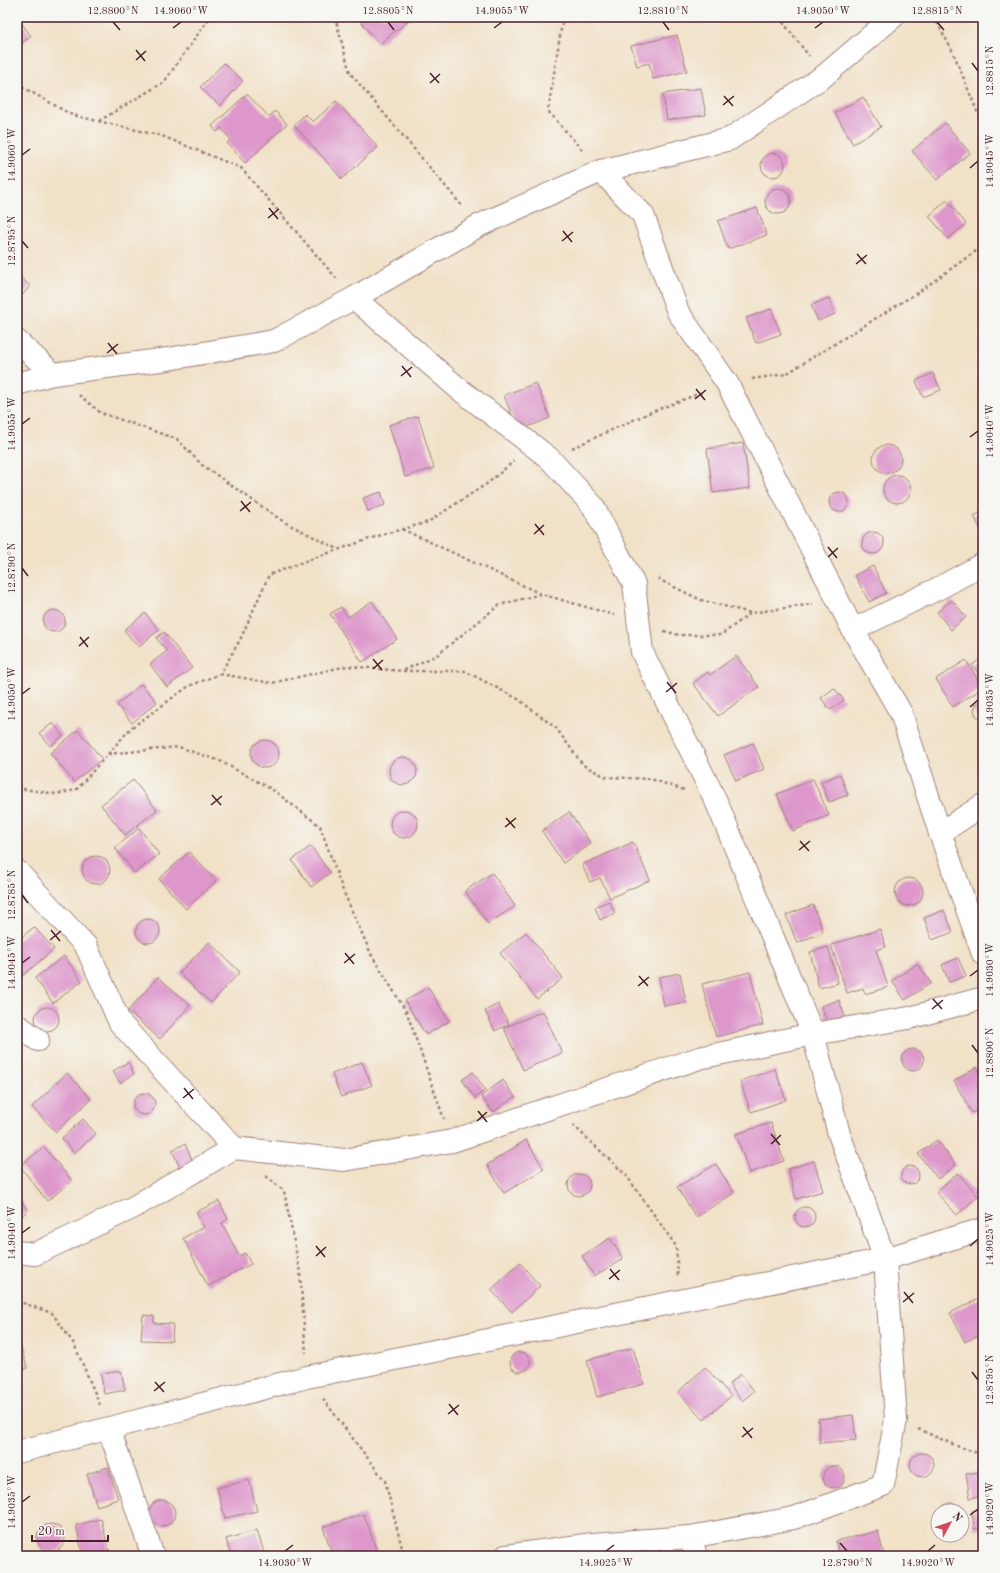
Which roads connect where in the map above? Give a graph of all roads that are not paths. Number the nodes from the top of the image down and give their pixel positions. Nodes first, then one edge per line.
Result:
1 (893, 17) edge
2 (601, 170) junction
3 (354, 298) junction
4 (17, 341) edge
5 (53, 374) junction
6 (17, 384) edge
7 (983, 564) edge
8 (853, 630) junction
9 (983, 805) edge
10 (940, 833) junction
11 (17, 871) edge
12 (983, 954) edge
13 (983, 998) edge
14 (17, 1025) edge
15 (813, 1034) junction
16 (38, 1040) dead end
17 (234, 1148) junction
18 (981, 1227) edge
19 (17, 1252) edge
20 (885, 1259) junction
21 (109, 1429) junction
22 (17, 1452) edge
23 (693, 1547) edge
24 (153, 1556) edge
25 (506, 1556) edge

1 - 2 street
2 - 3 street
2 - 8 street
3 - 5 street
3 - 15 street
4 - 5 street
5 - 6 street
7 - 8 street
8 - 10 street
9 - 10 street
10 - 12 street
11 - 17 street
13 - 15 street
14 - 16 street
15 - 17 street
15 - 20 street
17 - 19 street
18 - 20 street
20 - 21 street
20 - 23 street
21 - 22 street
21 - 24 street
23 - 25 street

